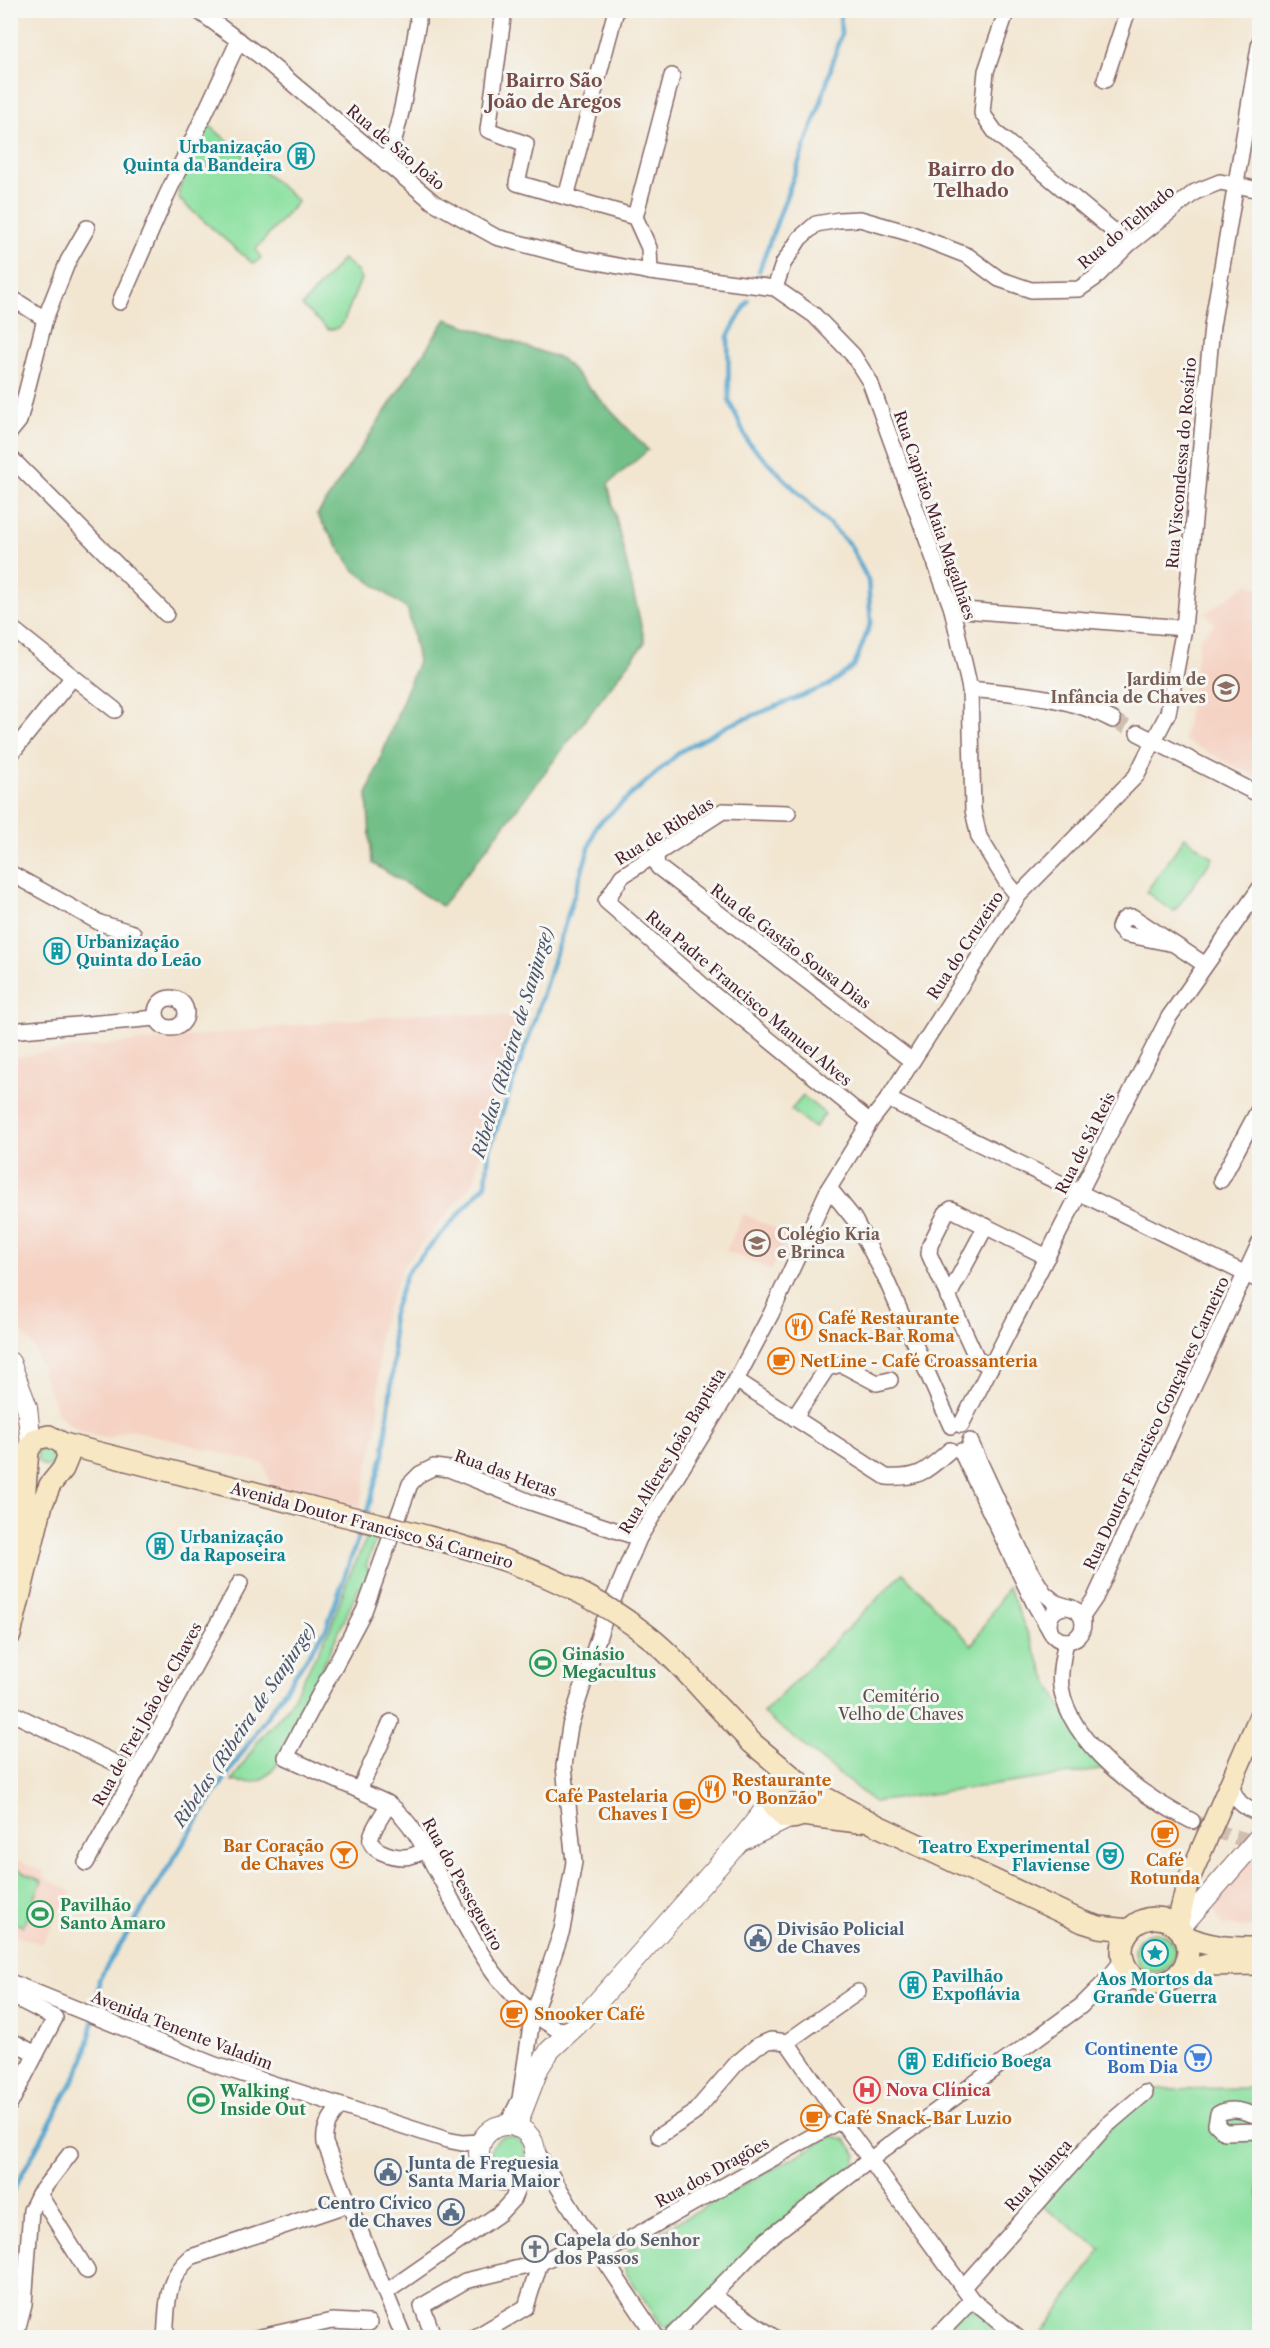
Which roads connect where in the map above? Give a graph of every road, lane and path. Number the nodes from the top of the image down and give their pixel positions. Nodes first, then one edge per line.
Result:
1 (197, 10) edge
2 (417, 10) edge
3 (504, 10) edge
4 (616, 10) edge
5 (1007, 10) edge
6 (1128, 10) edge
7 (239, 40) junction
8 (1260, 41) edge
9 (1257, 73) edge
10 (672, 76) dead end
11 (1105, 80) dead end
12 (386, 164) junction
13 (1235, 185) junction
14 (1260, 190) edge
15 (566, 197) junction
16 (635, 217) junction
17 (87, 228) dead end
18 (1129, 244) junction
19 (650, 272) junction
20 (775, 288) junction
21 (10, 297) edge
22 (120, 302) dead end
23 (45, 319) junction
24 (10, 432) edge
25 (10, 457) edge
26 (952, 609) junction
27 (166, 614) dead end
28 (10, 627) edge
29 (1184, 628) junction
30 (73, 677) junction
31 (970, 689) junction
32 (115, 710) dead end
33 (1113, 720) tunnel mouth
34 (1138, 734) tunnel mouth
35 (1155, 742) junction
36 (10, 755) edge
37 (1260, 795) edge
38 (788, 813) dead end
39 (657, 854) junction
40 (10, 873) edge
41 (1260, 888) edge
42 (1018, 896) junction
43 (606, 901) joint
44 (133, 933) dead end
45 (1174, 944) dead end
46 (1204, 964) junction
47 (156, 1018) dead end
48 (10, 1031) edge
49 (912, 1061) junction
50 (888, 1099) junction
51 (1260, 1107) edge
52 (870, 1122) junction
53 (1221, 1180) dead end
54 (829, 1188) junction
55 (1080, 1193) junction
56 (986, 1226) junction
57 (1260, 1242) edge
58 (1047, 1257) junction
59 (1244, 1273) junction
60 (1260, 1281) edge
61 (948, 1297) junction
62 (10, 1362) edge
63 (991, 1367) junction
64 (736, 1380) junction
65 (890, 1380) dead end
66 (794, 1418) junction
67 (956, 1426) junction
68 (43, 1447) junction
69 (961, 1447) junction
70 (111, 1456) junction
71 (60, 1472) junction
72 (639, 1538) junction
73 (10, 1569) edge
74 (240, 1583) dead end
75 (1077, 1612) junction
76 (1051, 1632) junction
77 (10, 1635) edge
78 (1066, 1641) junction
79 (10, 1712) edge
80 (1260, 1716) edge
81 (391, 1722) dead end
82 (752, 1743) junction
83 (286, 1756) joint
84 (136, 1773) junction
85 (1231, 1782) junction
86 (803, 1785) junction
87 (359, 1790) junction
88 (773, 1796) junction
89 (388, 1804) junction
90 (1260, 1813) edge
91 (795, 1816) junction
92 (1192, 1821) tunnel mouth
93 (878, 1826) junction
94 (1260, 1836) edge
95 (740, 1841) junction
96 (425, 1850) junction
97 (86, 1863) dead end
98 (1083, 1922) junction
99 (1174, 1927) junction
100 (1129, 1930) junction
101 (1260, 1948) edge
102 (1122, 1955) junction
103 (1260, 1964) edge
104 (1179, 1973) junction
105 (1137, 1979) junction
106 (10, 1982) edge
107 (858, 1992) dead end
108 (10, 1995) edge
109 (1081, 2006) junction
110 (534, 2013) junction
111 (577, 2025) junction
112 (10, 2040) edge
113 (787, 2042) junction
114 (36, 2054) junction
115 (1145, 2093) dead end
116 (10, 2104) edge
117 (340, 2106) junction
118 (1260, 2117) edge
119 (841, 2120) junction
120 (511, 2126) junction
121 (1260, 2131) edge
122 (659, 2136) dead end
123 (481, 2142) junction
124 (892, 2143) junction
125 (859, 2144) junction
126 (534, 2145) junction
127 (70, 2154) dead end
128 (872, 2160) junction
129 (521, 2177) junction
130 (39, 2194) junction
131 (349, 2204) junction
132 (589, 2237) junction
133 (601, 2255) junction
134 (540, 2263) junction
135 (87, 2271) dead end
136 (963, 2287) junction
137 (386, 2292) junction
138 (711, 2295) junction
139 (972, 2300) junction
140 (369, 2323) dead end
141 (15, 2337) edge
142 (165, 2337) edge
143 (256, 2337) edge
144 (404, 2337) edge
145 (434, 2337) edge
146 (474, 2337) edge
147 (657, 2337) edge
148 (670, 2337) edge
149 (775, 2337) edge
150 (934, 2337) edge
151 (1018, 2337) edge

1 - 7 street, Rua de São João
2 - 12 street
3 - 15 street
4 - 15 street
5 - 18 street
6 - 11 street
7 - 12 street, Rua de São João
7 - 22 street
8 - 9 street, Rua Viscondessa do Rosário
9 - 13 street, Rua Viscondessa do Rosário
10 - 16 street
12 - 19 street, Rua de São João
13 - 14 street, Rua do Telhado
13 - 18 street, Rua do Telhado
13 - 29 street, Rua Viscondessa do Rosário
15 - 16 street
16 - 19 street
17 - 23 street
18 - 20 street, Rua do Telhado
19 - 20 street, Rua de São João
20 - 26 street, Rua Capitão Maia Magalhães
21 - 23 street
23 - 24 street
25 - 27 street
26 - 29 street
26 - 31 street, Rua Capitão Maia Magalhães
28 - 30 street
29 - 35 street, Rua Viscondessa do Rosário
30 - 32 street
30 - 36 street
31 - 33 street
31 - 42 street, Rua Capitão Maia Magalhães
34 - 35 street
35 - 37 street
35 - 42 street, Rua do Cruzeiro
38 - 39 street, Rua de Ribelas
39 - 43 street, Rua de Ribelas
39 - 49 street, Rua de Gastão Sousa Dias
40 - 44 street
41 - 46 street, Rua de Sá Reis
42 - 49 street, Rua do Cruzeiro
43 - 52 street, Rua Padre Francisco Manuel Alves
45 - 46 street
46 - 55 street, Rua de Sá Reis
47 - 48 street
49 - 50 street, Rua do Cruzeiro
50 - 52 street, Rua do Cruzeiro
50 - 55 street
51 - 53 street
52 - 54 street, Rua do Cruzeiro
54 - 64 street, Rua Alferes João Baptista
54 - 67 street
55 - 58 street, Rua de Sá Reis
55 - 59 street
56 - 58 street
56 - 61 street
56 - 61 street
57 - 59 street, Rua Doutor Francisco Gonçalves Carneiro
58 - 63 street, Rua de Sá Reis
59 - 60 street
59 - 75 street, Rua Doutor Francisco Gonçalves Carneiro
61 - 63 street
62 - 68 street
63 - 67 street, Rua de Sá Reis
64 - 66 street
64 - 72 street, Rua Alferes João Baptista
65 - 66 street
66 - 69 street
67 - 69 street
67 - 69 street
68 - 70 main road, Avenida Doutor Francisco Sá Carneiro
68 - 71 main road
68 - 71 main road
68 - 73 main road
69 - 75 street
69 - 76 street
70 - 71 main road, Avenida Doutor Francisco Sá Carneiro
70 - 82 main road, Avenida Doutor Francisco Sá Carneiro, bridge
71 - 77 main road
72 - 83 street, Rua das Heras
72 - 110 street, Rua Alferes João Baptista
74 - 84 street, Rua de Frei João de Chaves
75 - 76 street
75 - 78 street
76 - 78 street
78 - 92 street
79 - 84 street
80 - 85 main road
81 - 87 street
82 - 86 main road, Avenida Doutor Francisco Sá Carneiro
82 - 88 main road, Avenida Doutor Francisco Sá Carneiro
83 - 87 street, Rua do Pessegueiro
84 - 97 street, Rua de Frei João de Chaves
85 - 90 street
85 - 99 main road
86 - 88 main road
86 - 91 main road
86 - 93 main road, Avenida Doutor Francisco Sá Carneiro
87 - 89 street, Rua do Pessegueiro
88 - 91 main road
88 - 95 street
89 - 96 street, Rua do Pessegueiro
89 - 96 street
91 - 93 main road
91 - 95 street
93 - 98 main road
94 - 99 street
95 - 111 street
96 - 110 street, Rua do Pessegueiro
98 - 100 main road
98 - 102 main road
99 - 100 main road
99 - 101 main road
99 - 104 main road
100 - 102 main road
102 - 105 main road
102 - 109 street
103 - 104 main road
104 - 105 main road
105 - 109 street
106 - 117 street, Avenida Tenente Valadim
107 - 113 street
108 - 114 street
109 - 124 street
110 - 111 street, Rua do Pessegueiro
110 - 120 street, Rua Alferes João Baptista
111 - 120 street
111 - 126 street
112 - 114 street
113 - 119 street
113 - 122 street
114 - 116 street
115 - 136 street, Rua Aliança
117 - 123 street, Avenida Tenente Valadim
117 - 131 street
118 - 121 street
119 - 125 street
119 - 133 street, Rua dos Dragões
120 - 123 street
120 - 126 street
123 - 129 street
124 - 125 street
124 - 128 street
125 - 128 street
126 - 129 street
126 - 132 street
127 - 130 street
128 - 136 street
128 - 138 street
129 - 137 street
130 - 135 street
130 - 141 street
131 - 137 street
131 - 142 street
132 - 133 street
132 - 134 street
133 - 147 street
134 - 145 street
134 - 146 street
136 - 139 street
137 - 144 street
138 - 148 street
138 - 149 street
139 - 150 street
139 - 151 street
140 - 143 street

